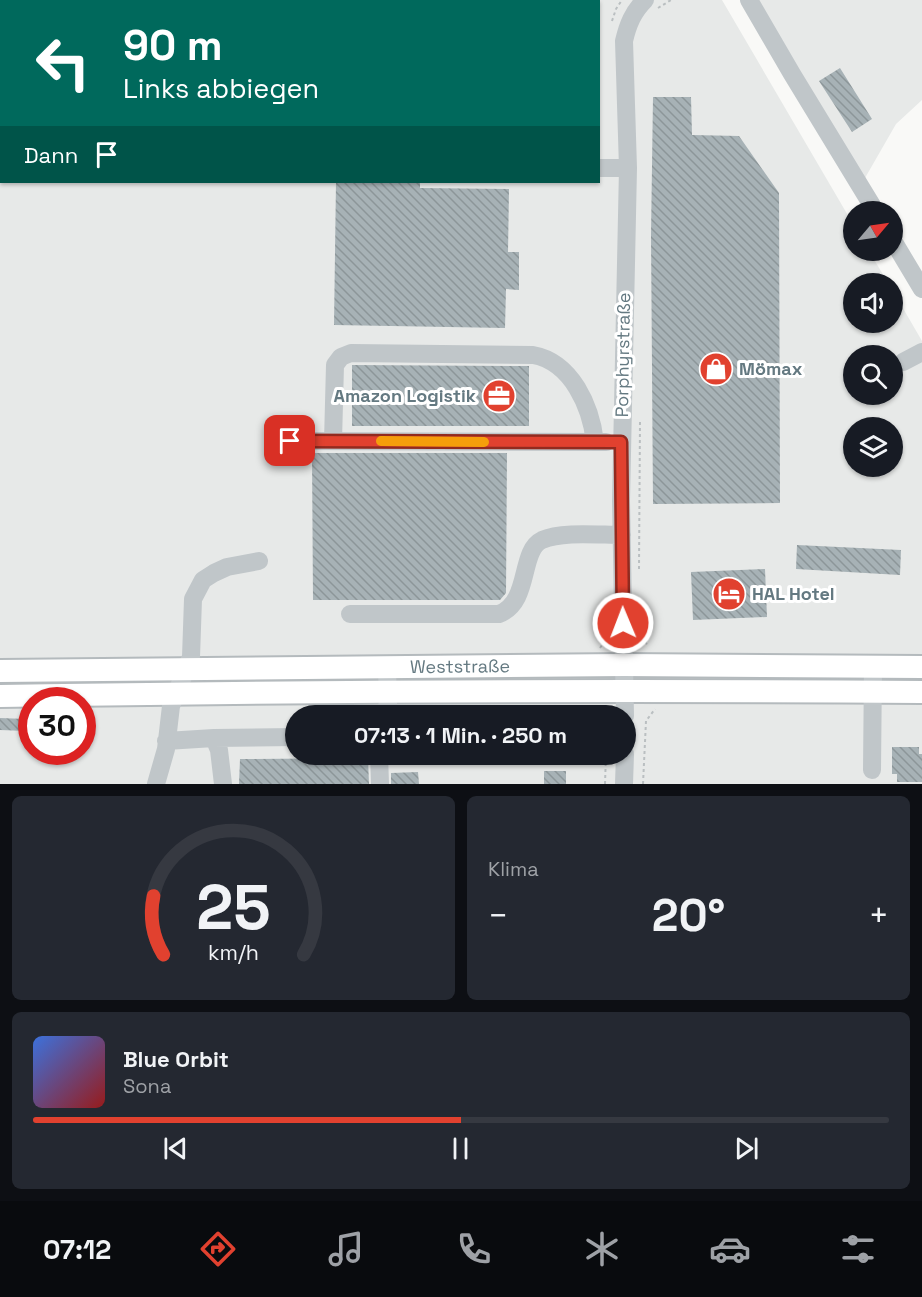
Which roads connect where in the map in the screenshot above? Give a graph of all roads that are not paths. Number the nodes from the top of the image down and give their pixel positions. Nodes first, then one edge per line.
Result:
1 (645, 0) edge
2 (750, 0) edge
3 (600, 168) edge
4 (628, 168) junction
5 (869, 201) edge
6 (903, 257) edge
7 (922, 288) edge
8 (922, 352) edge
9 (903, 362) dead end
10 (290, 441) dead end
11 (333, 441) junction
12 (595, 442) junction
13 (621, 442) junction
14 (622, 535) junction
15 (259, 561) dead end
16 (350, 614) dead end
17 (624, 665) junction
18 (387, 667) junction
19 (873, 667) junction
20 (922, 667) edge
21 (186, 669) junction
22 (0, 671) edge
23 (624, 690) junction
24 (176, 692) junction
25 (874, 692) junction
26 (922, 692) edge
27 (388, 693) junction
28 (0, 696) edge
29 (388, 705) edge
30 (625, 705) edge
31 (285, 737) edge
32 (214, 738) junction
33 (166, 741) junction
34 (379, 765) edge
35 (625, 765) edge
36 (872, 770) dead end
37 (156, 784) edge
38 (223, 784) edge
39 (380, 784) edge
40 (624, 784) edge

1 - 4 street, Porphyrstraße
2 - 5 street
3 - 4 street
4 - 13 street, Porphyrstraße
6 - 7 street
8 - 9 street
10 - 11 street
11 - 12 street
11 - 12 street
12 - 13 street
13 - 14 street, Porphyrstraße
14 - 16 street
14 - 17 street, Porphyrstraße
15 - 21 street
17 - 18 main road, Weststraße
17 - 19 main road, Weststraße
17 - 23 street, Porphyrstraße
18 - 21 main road, Weststraße
18 - 27 street
19 - 20 main road, Weststraße
19 - 25 street
21 - 22 main road, Weststraße
21 - 24 street
23 - 25 main road
23 - 27 main road
23 - 30 street, Porphyrstraße
24 - 27 main road
24 - 28 main road
24 - 33 street
25 - 26 main road
25 - 36 street
27 - 29 street
31 - 32 street
32 - 33 street
32 - 38 street
33 - 37 street
34 - 39 street
35 - 40 street

